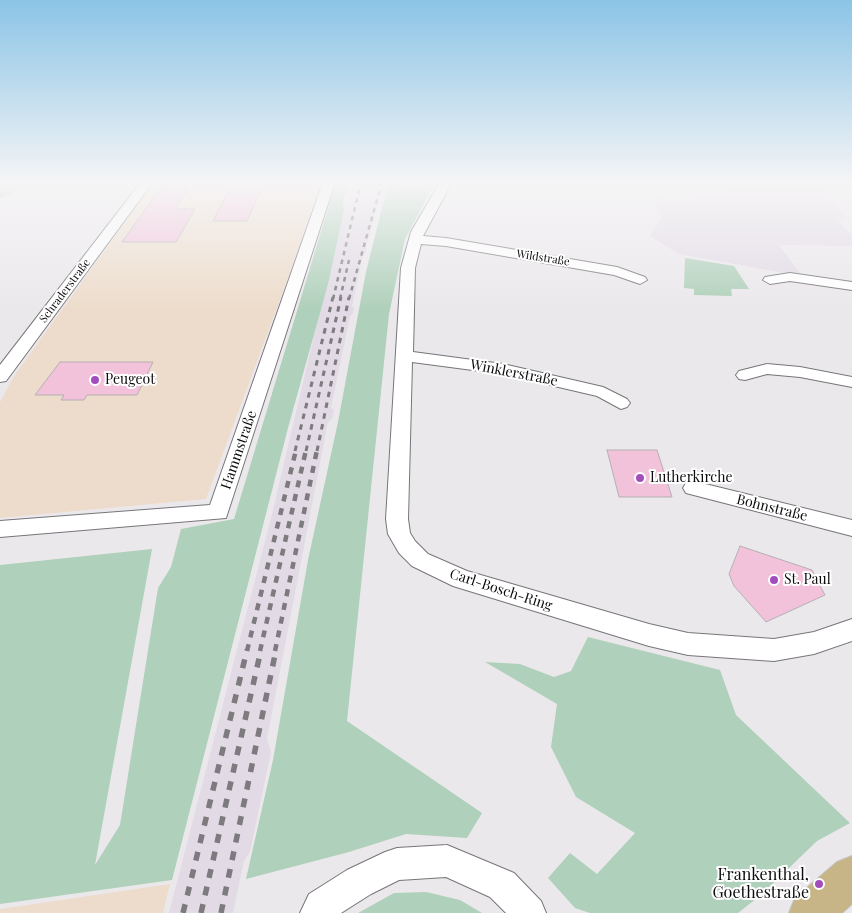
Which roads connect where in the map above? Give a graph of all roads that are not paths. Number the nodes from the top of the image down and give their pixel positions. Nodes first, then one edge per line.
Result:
1 (115, 225) edge
2 (315, 225) edge
3 (424, 225) edge
4 (416, 240) junction
5 (640, 280) dead end
6 (770, 280) dead end
7 (852, 286) edge
8 (403, 356) junction
9 (745, 375) dead end
10 (0, 377) edge
11 (852, 382) edge
12 (621, 403) dead end
13 (693, 488) dead end
14 (852, 528) edge
15 (0, 529) edge
16 (852, 630) edge
17 (852, 877) edge
18 (316, 913) edge
19 (529, 913) edge
20 (810, 913) edge

1 - 10 street, Schraderstraße
2 - 15 street, Hammstraße
3 - 4 street, Carl-Bosch-Ring
4 - 5 street, Wildstraße
4 - 8 street, Carl-Bosch-Ring
6 - 7 street
8 - 12 street, Winklerstraße
8 - 16 street, Carl-Bosch-Ring
9 - 11 street
13 - 14 street, Bohnstraße
17 - 20 main road
18 - 19 street

